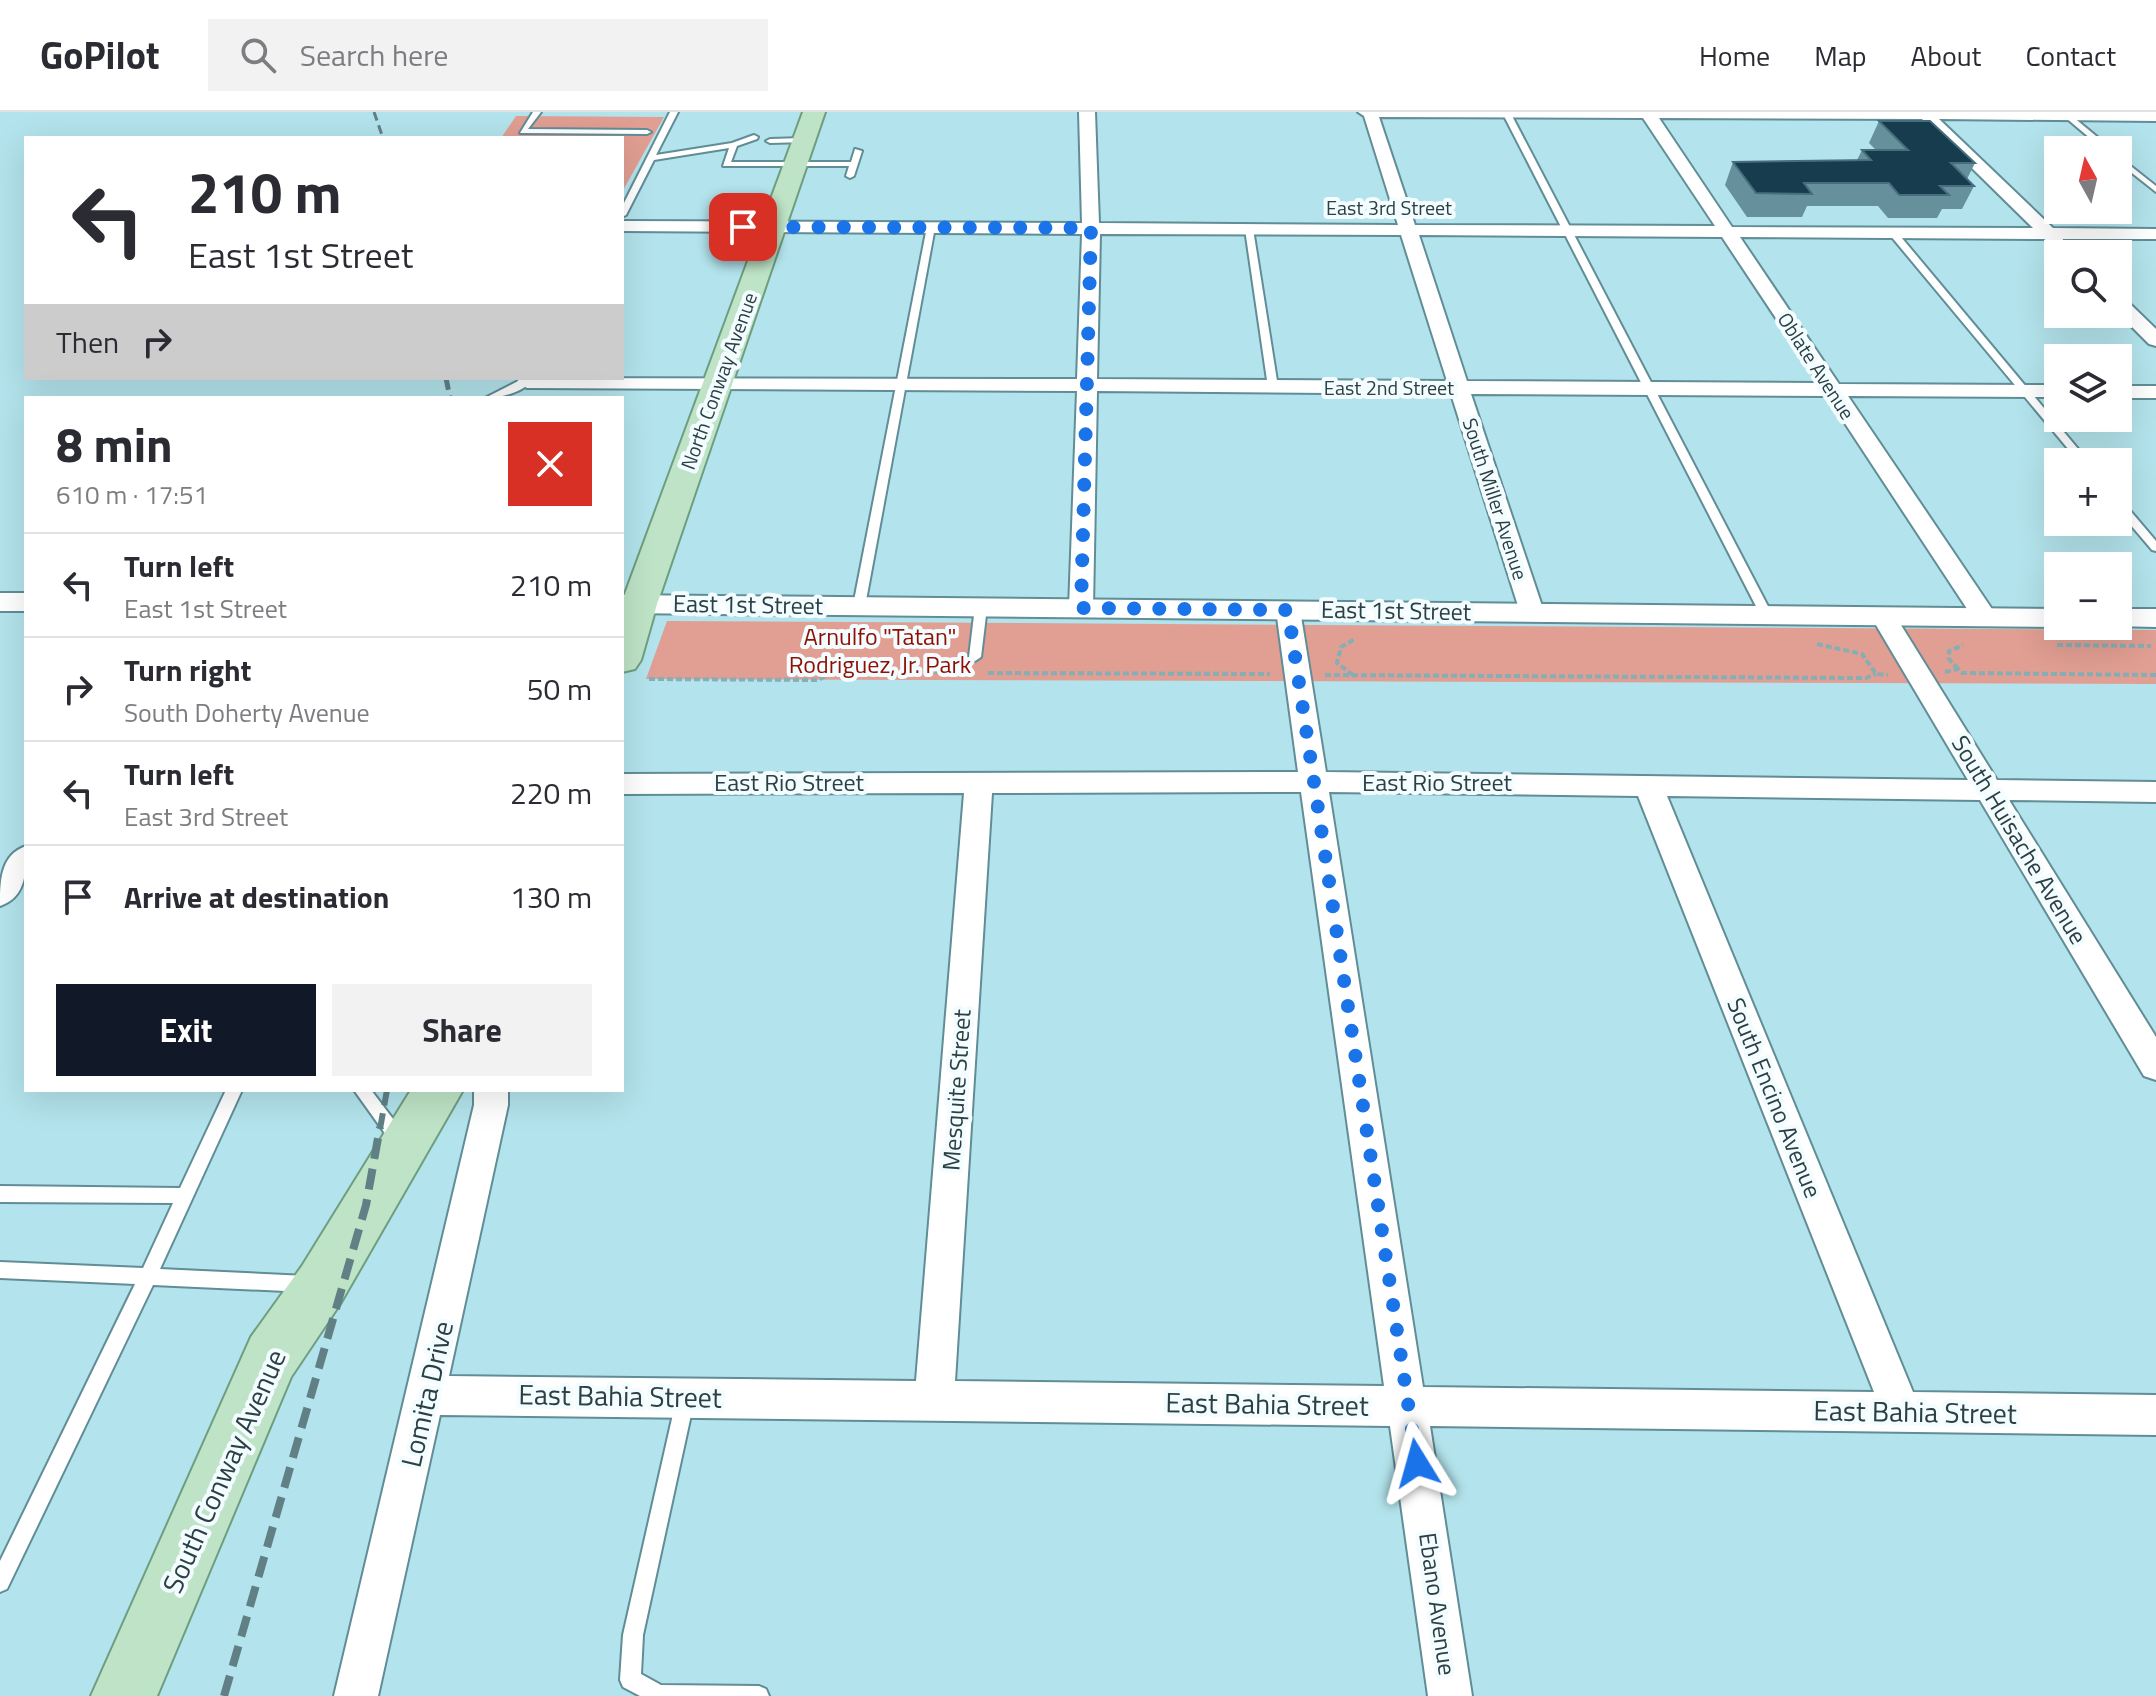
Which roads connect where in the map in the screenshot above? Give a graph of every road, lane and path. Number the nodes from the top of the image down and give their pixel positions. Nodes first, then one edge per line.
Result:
1 (537, 112) edge
2 (674, 112) edge
3 (814, 112) edge
4 (1087, 112) edge
5 (1368, 112) edge
6 (1506, 112) edge
7 (1647, 112) edge
8 (1786, 113) edge
9 (1923, 113) edge
10 (2065, 114) edge
11 (2156, 116) edge
12 (647, 132) dead end
13 (2092, 136) edge
14 (753, 140) dead end
15 (784, 144) junction
16 (734, 145) junction
17 (766, 150) dead end
18 (858, 151) dead end
19 (747, 152) dead end
20 (651, 158) junction
21 (854, 164) junction
22 (2132, 170) edge
23 (850, 176) dead end
24 (2156, 190) edge
25 (624, 211) edge
26 (624, 226) edge
27 (774, 227) junction
28 (931, 227) junction
29 (1091, 228) junction
30 (1249, 229) junction
31 (1408, 230) junction
32 (1569, 231) junction
33 (1730, 232) junction
34 (1893, 233) junction
35 (2048, 233) junction
36 (2156, 234) edge
37 (2055, 240) edge
38 (2132, 317) edge
39 (2156, 340) edge
40 (528, 380) edge
41 (719, 384) junction
42 (901, 385) junction
43 (1085, 386) junction
44 (1273, 387) junction
45 (1459, 389) junction
46 (1650, 389) junction
47 (1830, 389) junction
48 (2024, 391) junction
49 (2044, 391) edge
50 (2132, 392) edge
51 (2156, 392) edge
52 (494, 396) edge
53 (2072, 448) edge
54 (2132, 520) edge
55 (2156, 548) edge
56 (0, 602) edge
57 (24, 602) edge
58 (630, 604) edge
59 (859, 606) junction
60 (981, 607) junction
61 (1081, 608) junction
62 (1288, 610) junction
63 (1532, 612) junction
64 (1766, 614) junction
65 (1882, 615) junction
66 (2132, 618) edge
67 (2156, 618) edge
68 (1980, 632) junction
69 (2044, 632) edge
70 (1366, 639) dead end
71 (2112, 640) edge
72 (1807, 643) dead end
73 (624, 646) edge
74 (2156, 646) edge
75 (975, 657) dead end
76 (1958, 669) junction
77 (1876, 674) junction
78 (1298, 675) junction
79 (1353, 675) junction
80 (1919, 675) junction
81 (2156, 675) edge
82 (979, 781) junction
83 (1316, 782) junction
84 (624, 784) edge
85 (1648, 785) junction
86 (1988, 789) junction
87 (2156, 792) edge
88 (24, 860) edge
89 (0, 894) edge
90 (2156, 1066) edge
91 (233, 1092) edge
92 (363, 1092) edge
93 (437, 1092) edge
94 (491, 1092) edge
95 (403, 1145) junction
96 (0, 1194) edge
97 (185, 1196) junction
98 (0, 1270) edge
99 (148, 1277) junction
100 (321, 1285) junction
101 (427, 1395) junction
102 (686, 1397) junction
103 (934, 1399) junction
104 (1409, 1405) junction
105 (1901, 1411) junction
106 (2156, 1415) edge
107 (0, 1582) edge
108 (124, 1696) edge
109 (356, 1696) edge
110 (759, 1696) edge
111 (1450, 1696) edge

1 - 12 lane
2 - 20 lane
3 - 15 main road, North Conway Avenue
4 - 29 street
5 - 6 street
5 - 31 street, South Miller Avenue
6 - 7 street
6 - 32 lane
7 - 8 street
7 - 33 street, Oblate Avenue
8 - 9 street
9 - 10 street
9 - 35 street
10 - 11 street
10 - 13 lane
14 - 16 lane
15 - 16 lane
15 - 17 lane
15 - 21 lane
15 - 27 main road, North Conway Avenue
16 - 19 lane
16 - 20 lane
18 - 21 lane
20 - 25 lane
21 - 23 lane
22 - 24 lane
26 - 27 street, East 3rd Street
27 - 28 street, East 3rd Street
27 - 41 main road, North Conway Avenue
28 - 29 street, East 3rd Street
28 - 42 lane
29 - 30 street, East 3rd Street
29 - 43 street
30 - 31 street, East 3rd Street
30 - 44 lane
31 - 32 street, East 3rd Street
31 - 45 street, South Miller Avenue
32 - 33 street, East 3rd Street
32 - 46 lane
33 - 34 street, East 3rd Street
33 - 47 street, Oblate Avenue
34 - 35 street, East 3rd Street
34 - 48 lane
35 - 36 street, East 3rd Street
35 - 37 street
38 - 39 street
40 - 41 street, East 2nd Street
40 - 52 lane
41 - 42 street, East 2nd Street
41 - 58 main road, North Conway Avenue
42 - 43 street, East 2nd Street
42 - 59 lane
43 - 44 street, East 2nd Street
43 - 61 street
44 - 45 street, East 2nd Street
45 - 46 street, East 2nd Street
45 - 63 street, South Miller Avenue
46 - 47 street, East 2nd Street
46 - 64 lane
47 - 48 street, East 2nd Street
47 - 68 street, Oblate Avenue
48 - 49 street, East 2nd Street
48 - 53 lane
50 - 51 street
54 - 55 lane
56 - 57 street
58 - 59 street, East 1st Street
58 - 73 main road
59 - 60 street, East 1st Street
60 - 61 street, East 1st Street
60 - 75 lane
61 - 62 street, East 1st Street
62 - 63 street, East 1st Street
62 - 78 street, Ebano Avenue
63 - 64 street, East 1st Street
64 - 65 street, East 1st Street
65 - 68 street, East 1st Street
65 - 80 street, South Huisache Avenue
66 - 67 street
68 - 69 street, East 1st Street
68 - 76 path
70 - 79 path
71 - 74 path
72 - 77 path
76 - 80 path
76 - 81 path
77 - 79 path
77 - 80 path
78 - 79 path
78 - 83 street, Ebano Avenue
80 - 86 street, South Huisache Avenue
82 - 83 street, East Rio Street
82 - 84 street, East Rio Street
82 - 103 street, Mesquite Street
83 - 85 street, East Rio Street
83 - 104 street, Ebano Avenue
85 - 86 street, East Rio Street
85 - 105 street, South Encino Avenue
86 - 87 street, East Rio Street
86 - 90 street, South Huisache Avenue
88 - 89 street
91 - 97 lane
92 - 95 lane
93 - 95 main road, South Conway Avenue
94 - 101 street, Lomita Drive
95 - 100 main road, South Conway Avenue
96 - 97 lane
97 - 99 lane
98 - 99 lane
99 - 100 lane
99 - 107 lane
100 - 108 main road, South Conway Avenue
101 - 102 street, East Bahia Street
101 - 109 street, Lomita Drive
102 - 103 street, East Bahia Street
102 - 110 lane
103 - 104 street, East Bahia Street
104 - 105 street, East Bahia Street
104 - 111 street, Ebano Avenue
105 - 106 street, East Bahia Street

